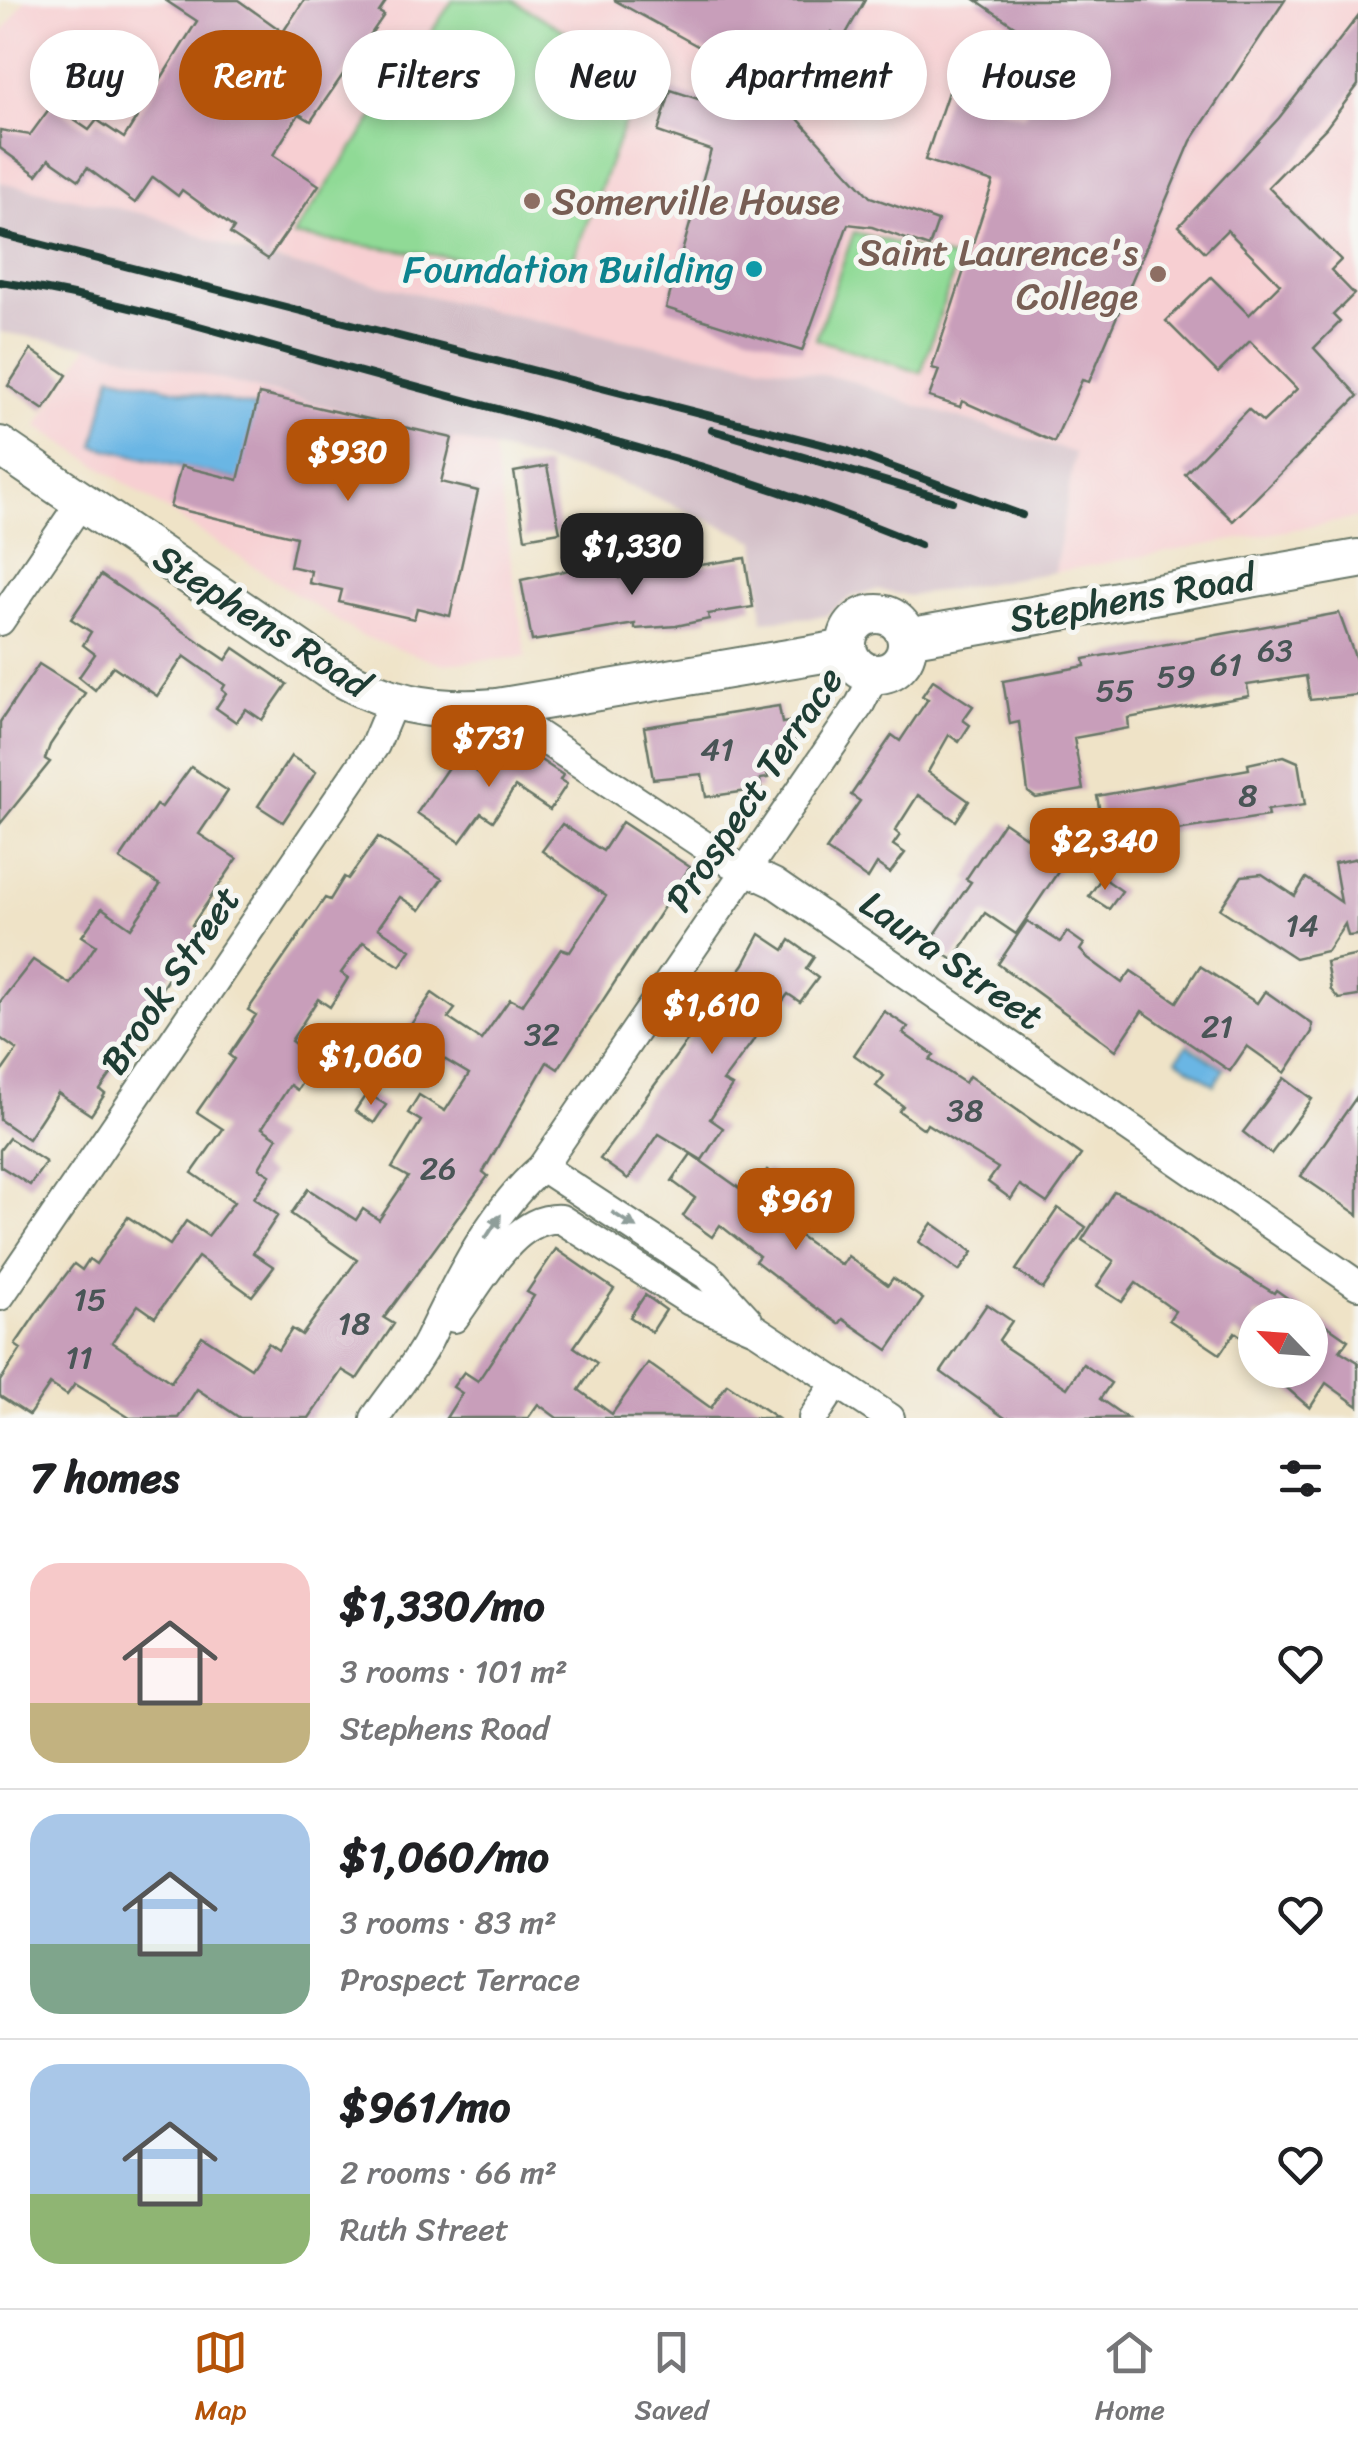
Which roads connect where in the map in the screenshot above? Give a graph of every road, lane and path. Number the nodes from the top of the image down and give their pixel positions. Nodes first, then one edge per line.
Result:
1 (0, 446) edge
2 (81, 502) junction
3 (1358, 559) edge
4 (0, 621) edge
5 (907, 638) junction
6 (862, 661) junction
7 (393, 702) junction
8 (497, 708) junction
9 (747, 870) junction
10 (542, 1167) junction
11 (1358, 1285) edge
12 (0, 1296) edge
13 (757, 1330) junction
14 (427, 1342) junction
15 (837, 1382) junction
16 (376, 1418) edge
17 (812, 1418) edge
18 (890, 1418) edge

1 - 2 street, Stephens Road
2 - 4 street
2 - 7 street, Stephens Road
3 - 5 street, Stephens Road
5 - 6 street
5 - 6 street
6 - 8 street, Stephens Road
6 - 9 street, Prospect Terrace
7 - 8 street, Stephens Road
7 - 12 street, Brook Street
8 - 9 street, Laura Street
9 - 10 street, Prospect Terrace
9 - 11 street, Laura Street
10 -> 13 street
14 -> 10 street, Prospect Terrace
13 - 14 street, Prospect Terrace
13 - 15 street
14 - 16 street, Prospect Terrace
15 - 17 street
15 - 18 street

